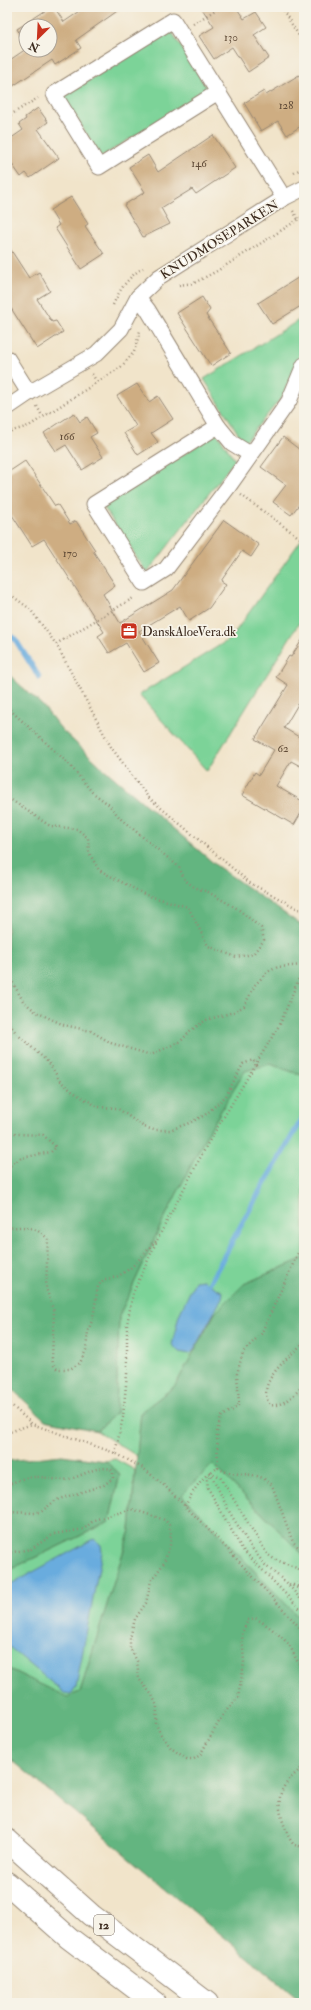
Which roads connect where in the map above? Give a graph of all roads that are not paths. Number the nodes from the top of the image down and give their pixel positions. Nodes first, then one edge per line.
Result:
1 (218, 92) junction
2 (304, 188) edge
3 (284, 198) junction
4 (138, 297) junction
5 (7, 358) edge
6 (304, 365) edge
7 (29, 392) junction
8 (7, 408) edge
9 (218, 426) junction
10 (250, 454) junction
11 (7, 1840) edge
12 (7, 1883) edge
13 (155, 2003) edge
14 (207, 2003) edge

1 - 1 street, KNUDMOSEPARKEN
1 - 3 street, KNUDMOSEPARKEN
2 - 3 street, KNUDMOSEPARKEN
3 - 4 street, KNUDMOSEPARKEN
4 - 7 street, KNUDMOSEPARKEN
4 - 9 street
5 - 7 street
6 - 10 street
7 - 8 street, KNUDMOSEPARKEN
9 - 10 street
9 - 10 street
11 - 14 highway, 12
12 - 13 highway, 12

